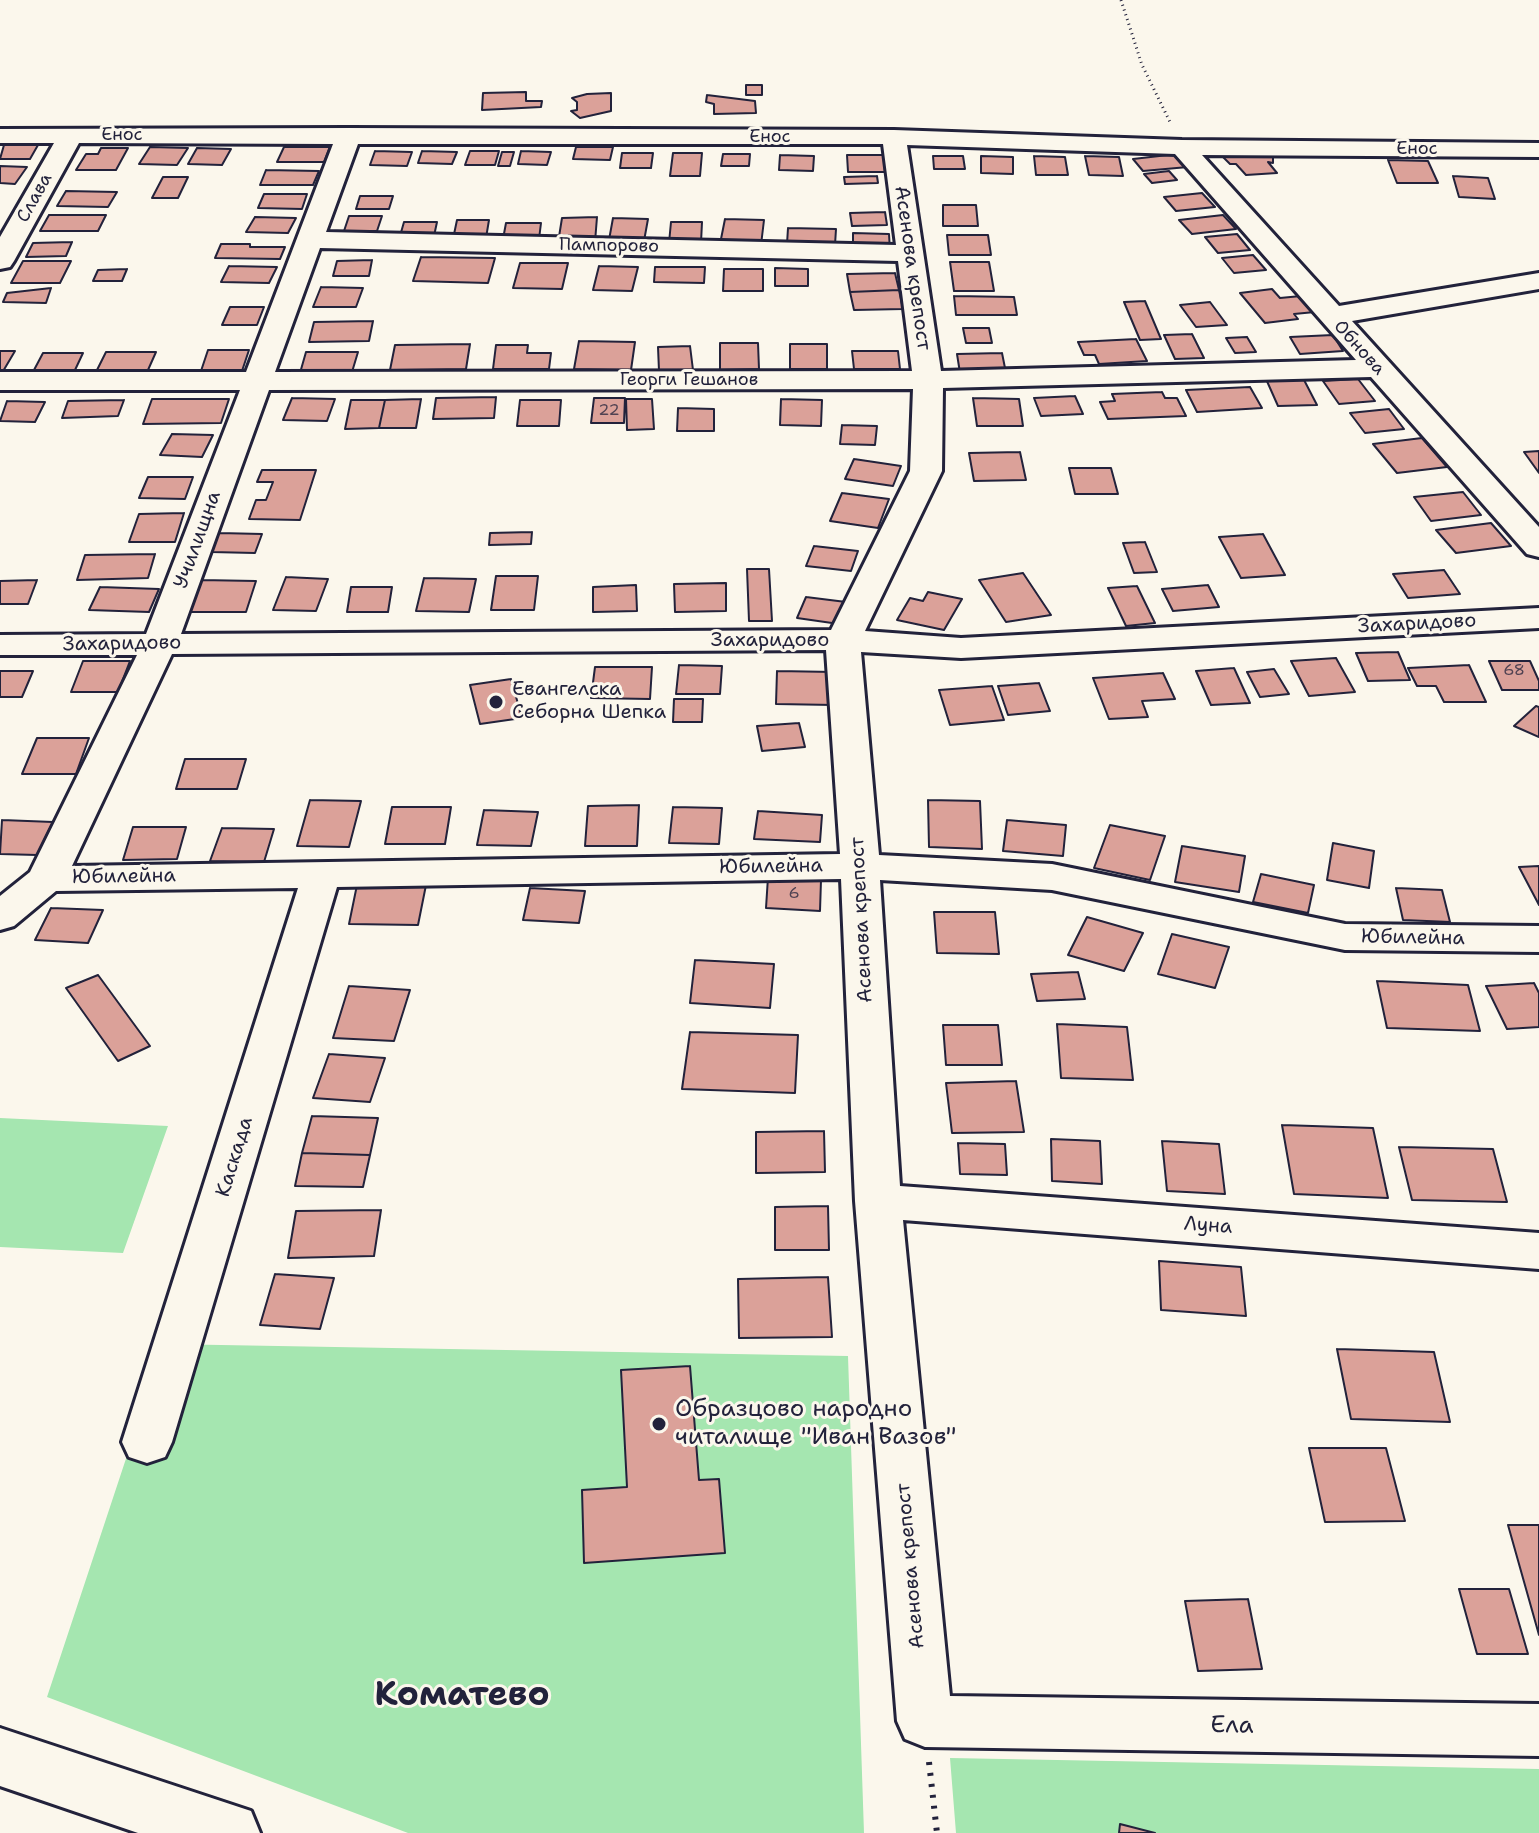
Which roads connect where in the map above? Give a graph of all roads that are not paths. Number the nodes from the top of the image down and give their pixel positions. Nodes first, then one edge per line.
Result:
1 (71, 135) junction
2 (349, 135) junction
3 (0, 136) edge
4 (894, 137) junction
5 (1182, 147) junction
6 (1539, 150) edge
7 (308, 240) junction
8 (910, 253) junction
9 (0, 261) edge
10 (1539, 281) edge
11 (1330, 316) junction
12 (1378, 368) junction
13 (258, 379) junction
14 (928, 380) junction
15 (0, 381) edge
16 (1539, 547) edge
17 (1539, 618) edge
18 (843, 640) junction
19 (160, 643) junction
20 (0, 645) edge
21 (860, 866) junction
22 (322, 873) junction
23 (46, 879) junction
24 (0, 917) edge
25 (1539, 939) edge
26 (878, 1201) junction
27 (1539, 1251) edge
28 (147, 1442) dead end
29 (925, 1721) joint
30 (1539, 1730) edge
31 (0, 1757) edge
32 (228, 1833) edge

1 - 2 street, Енос
1 - 3 street, Енос
1 - 9 street, Слава
2 - 4 street, Енос
2 - 7 street, Училищна
4 - 5 street, Енос
4 - 8 street, Асенова крепост
5 - 6 street, Енос
5 - 11 street, Обнова
7 - 8 street, Пампорово
7 - 13 street, Училищна
8 - 14 street, Асенова крепост
10 - 11 street
11 - 12 street, Обнова
12 - 14 street, Георги Гешанов
12 - 16 street, Обнова
13 - 14 street, Георги Гешанов
13 - 15 street, Георги Гешанов
13 - 19 street, Училищна
14 - 18 street, Асенова крепост
17 - 18 street, Захаридово
18 - 19 street, Захаридово
18 - 21 street, Асенова крепост
19 - 20 street, Захаридово
19 - 23 street, Училищна
21 - 22 street, Юбилейна
21 - 25 street, Юбилейна
21 - 26 street, Асенова крепост
22 - 23 street, Юбилейна
22 - 28 street, Каскада
23 - 24 street, Училищна
26 - 27 street, Луна
26 - 29 street, Асенова крепост
29 - 30 street, Ела
31 - 32 main road

